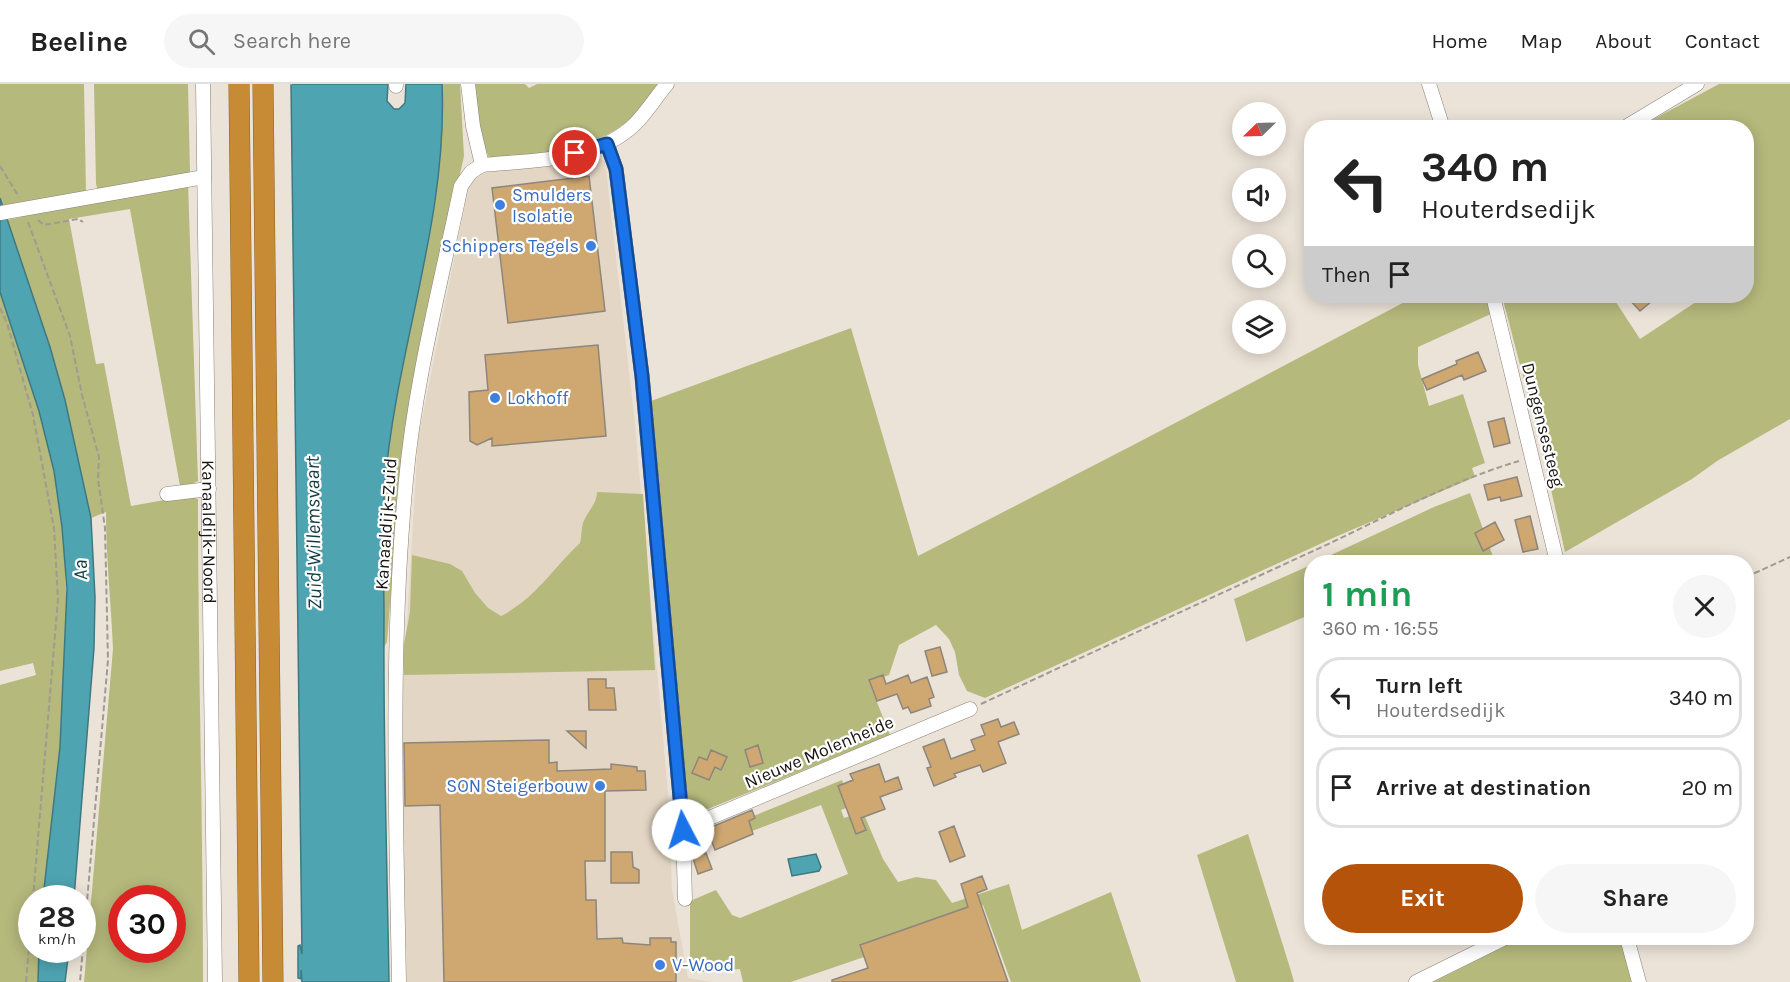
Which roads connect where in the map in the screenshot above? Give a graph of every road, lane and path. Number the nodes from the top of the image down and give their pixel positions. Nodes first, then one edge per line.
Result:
1 (203, 84) edge
2 (239, 84) edge
3 (263, 84) edge
4 (468, 84) edge
5 (667, 84) edge
6 (1429, 84) edge
7 (1697, 84) edge
8 (1440, 120) edge
9 (1637, 120) edge
10 (607, 144) junction
11 (482, 165) junction
12 (0, 166) edge
13 (204, 177) junction
14 (16, 210) edge
15 (83, 222) dead end
16 (1495, 303) edge
17 (0, 308) edge
18 (1533, 456) junction
19 (208, 489) junction
20 (167, 494) dead end
21 (1555, 555) edge
22 (1790, 557) edge
23 (1754, 573) edge
24 (970, 709) joint
25 (683, 830) junction
26 (34, 885) edge
27 (685, 900) dead end
28 (1490, 945) edge
29 (1629, 945) edge
30 (28, 963) edge
31 (26, 982) edge
32 (80, 982) edge
33 (214, 982) edge
34 (249, 982) edge
35 (273, 982) edge
36 (399, 982) edge
37 (1416, 982) edge
38 (1639, 982) edge

1 - 13 street, Kanaaldijk-Noord
2 - 34 highway, Kanaaldijk-Noord
3 - 35 highway
4 - 11 street
5 - 10 street
6 - 8 street
7 - 9 street
10 - 11 street
10 - 25 street
11 - 36 street, Kanaaldijk-Zuid
12 - 14 path
13 - 14 street
13 - 19 street, Kanaaldijk-Noord
14 - 15 path
14 - 32 path
16 - 18 street, Dungensesteeg
17 - 26 path
18 - 21 street, Dungensesteeg
18 - 24 path
19 - 20 street
19 - 33 street, Kanaaldijk-Noord
22 - 23 path
24 - 25 street, Nieuwe Molenheide
25 - 27 street
28 - 37 street
29 - 38 street
30 - 31 path

